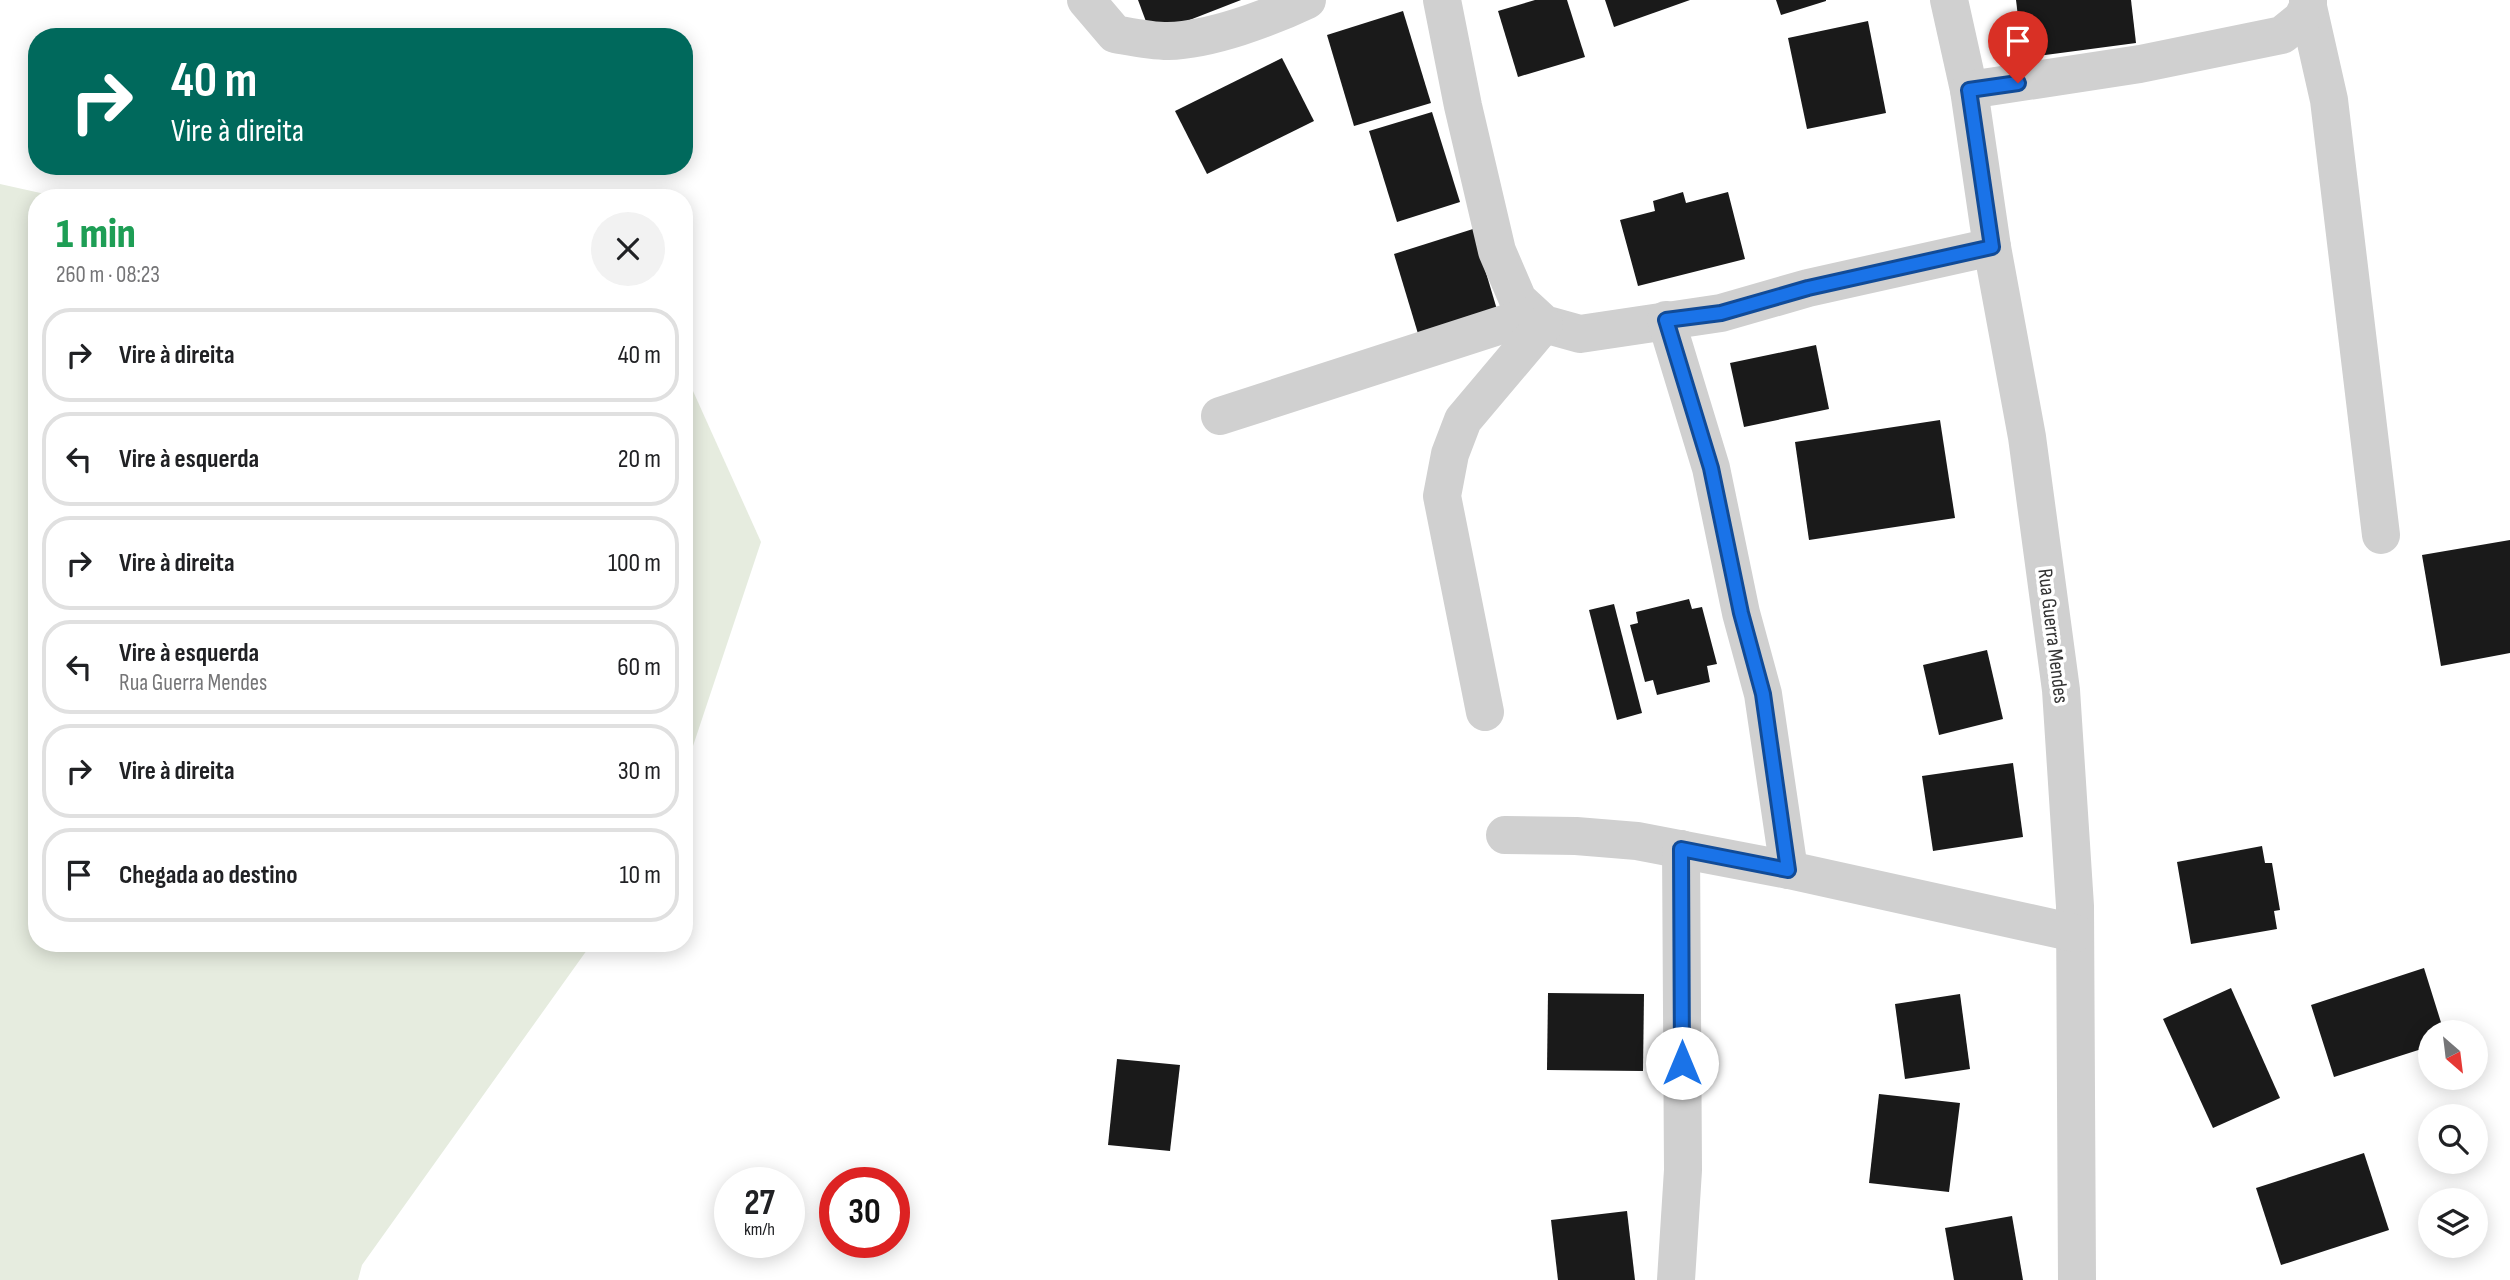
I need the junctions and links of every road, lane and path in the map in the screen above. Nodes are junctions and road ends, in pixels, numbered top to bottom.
1 (1086, 0) edge
2 (1307, 0) edge
3 (1442, 0) edge
4 (1949, 0) edge
5 (2308, 4) edge
6 (1969, 90) junction
7 (1992, 247) junction
8 (1538, 320) junction
9 (1666, 320) junction
10 (1220, 416) dead end
11 (2381, 535) dead end
12 (1485, 712) dead end
13 (1505, 835) dead end
14 (1681, 849) junction
15 (1788, 870) junction
16 (2075, 933) junction
17 (1676, 1280) edge
18 (2077, 1280) edge

1 - 2 street
3 - 8 street
4 - 6 street, Rua Guerra Mendes
5 - 6 street
5 - 11 street
6 - 7 street, Rua Guerra Mendes
7 - 9 street
7 - 16 street, Rua Guerra Mendes
8 - 9 street
8 - 10 street
8 - 12 street
9 - 15 street
13 - 14 street
14 - 15 street
14 - 17 street
15 - 16 street
16 - 18 street, Rua Guerra Mendes

